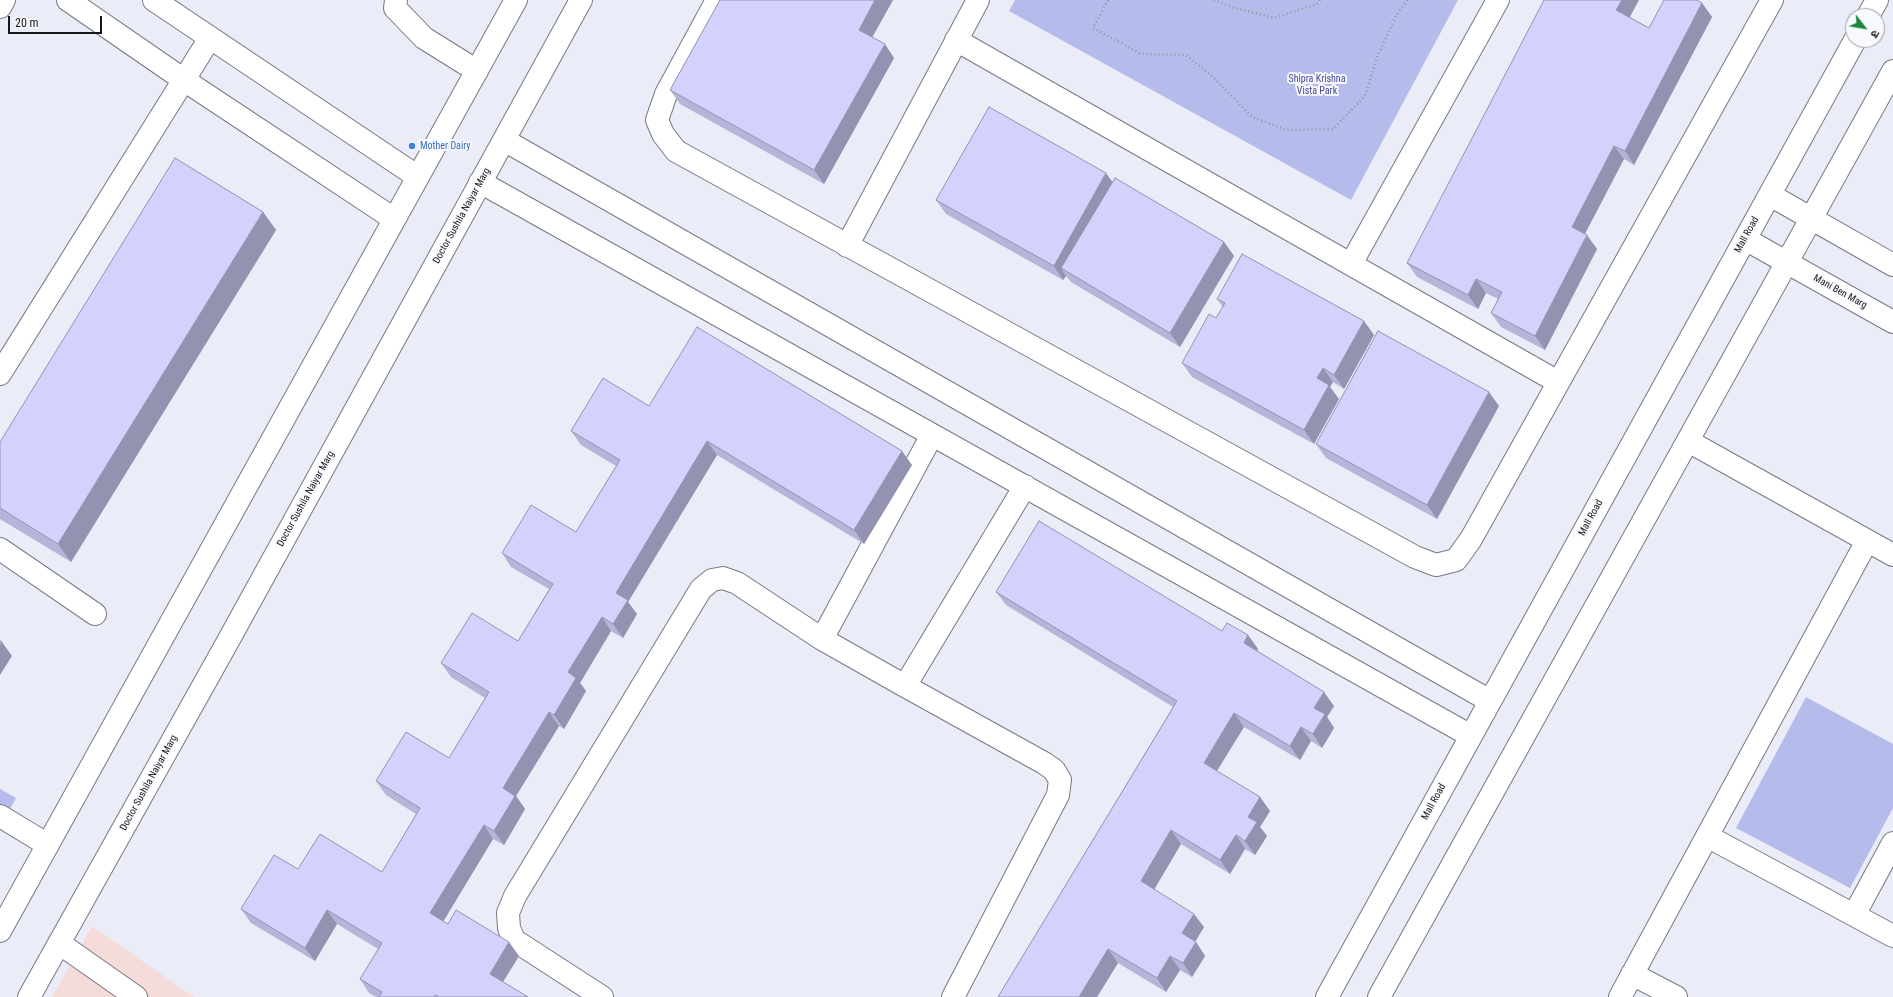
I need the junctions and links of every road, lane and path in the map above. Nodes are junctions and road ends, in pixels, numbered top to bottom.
1 (4, 0) edge
2 (68, 0) edge
3 (154, 0) edge
4 (396, 0) edge
5 (516, 0) edge
6 (581, 0) edge
7 (717, 0) edge
8 (978, 0) edge
9 (1108, 0) edge
10 (1214, 0) edge
11 (1320, 0) edge
12 (1408, 0) edge
13 (1498, 0) edge
14 (1772, 0) edge
15 (0, 7) edge
16 (210, 38) junction
17 (956, 40) junction
18 (1851, 48) edge
19 (477, 71) junction
20 (1893, 71) edge
21 (184, 80) junction
22 (504, 140) junction
23 (418, 177) junction
24 (480, 182) junction
25 (1770, 195) junction
26 (394, 219) junction
27 (1811, 219) junction
28 (1745, 239) junction
29 (847, 246) junction
30 (1787, 262) junction
31 (1351, 264) junction
32 (1893, 265) edge
33 (1893, 322) edge
34 (0, 374) edge
35 (1558, 382) junction
36 (932, 434) junction
37 (1688, 441) junction
38 (1025, 486) junction
39 (1867, 541) junction
40 (0, 549) edge
41 (1893, 555) edge
42 (95, 614) dead end
43 (822, 638) junction
44 (905, 686) junction
45 (1490, 701) junction
46 (1471, 736) junction
47 (0, 816) edge
48 (1707, 836) junction
49 (1893, 843) edge
50 (48, 844) junction
51 (1854, 915) junction
52 (0, 931) edge
53 (1893, 936) edge
54 (59, 943) junction
55 (1632, 974) junction
56 (29, 997) edge
57 (136, 997) edge
58 (602, 997) edge
59 (953, 997) edge
60 (1327, 997) edge
61 (1379, 997) edge
62 (1620, 997) edge
63 (1676, 997) edge

1 - 15 street
2 - 21 street
3 - 16 street
4 - 19 street
5 - 19 street
6 - 22 street, Doctor Sushila Naiyar Marg
7 - 29 street
8 - 17 street
9 - 12 path
10 - 11 path
13 - 31 street
14 - 35 street
16 - 21 street
16 - 23 street
17 - 29 street
17 - 31 street
18 - 25 street, Mall Road
19 - 23 street
20 - 27 street
21 - 26 street
21 - 34 street
22 - 24 street, Doctor Sushila Naiyar Marg
22 - 45 street
23 - 26 street
24 - 36 street
24 - 54 street, Doctor Sushila Naiyar Marg
25 - 27 street
25 - 28 street, Mall Road
26 - 50 street
27 - 30 street
27 - 32 street
28 - 30 street, Mani Ben Marg
28 - 45 street, Mall Road
29 - 35 street
30 - 33 street, Mani Ben Marg
30 - 37 street
31 - 35 street
36 - 38 street
36 - 43 street
37 - 39 street
37 - 61 street
38 - 44 street
38 - 46 street
39 - 41 street
39 - 48 street
40 - 42 street
43 - 44 street
43 - 58 street
44 - 59 street
45 - 46 street, Mall Road
46 - 60 street, Mall Road
47 - 50 street
48 - 51 street
48 - 55 street
49 - 51 street
50 - 52 street
51 - 53 street
54 - 56 street, Doctor Sushila Naiyar Marg
54 - 57 street
55 - 62 street
55 - 63 street

